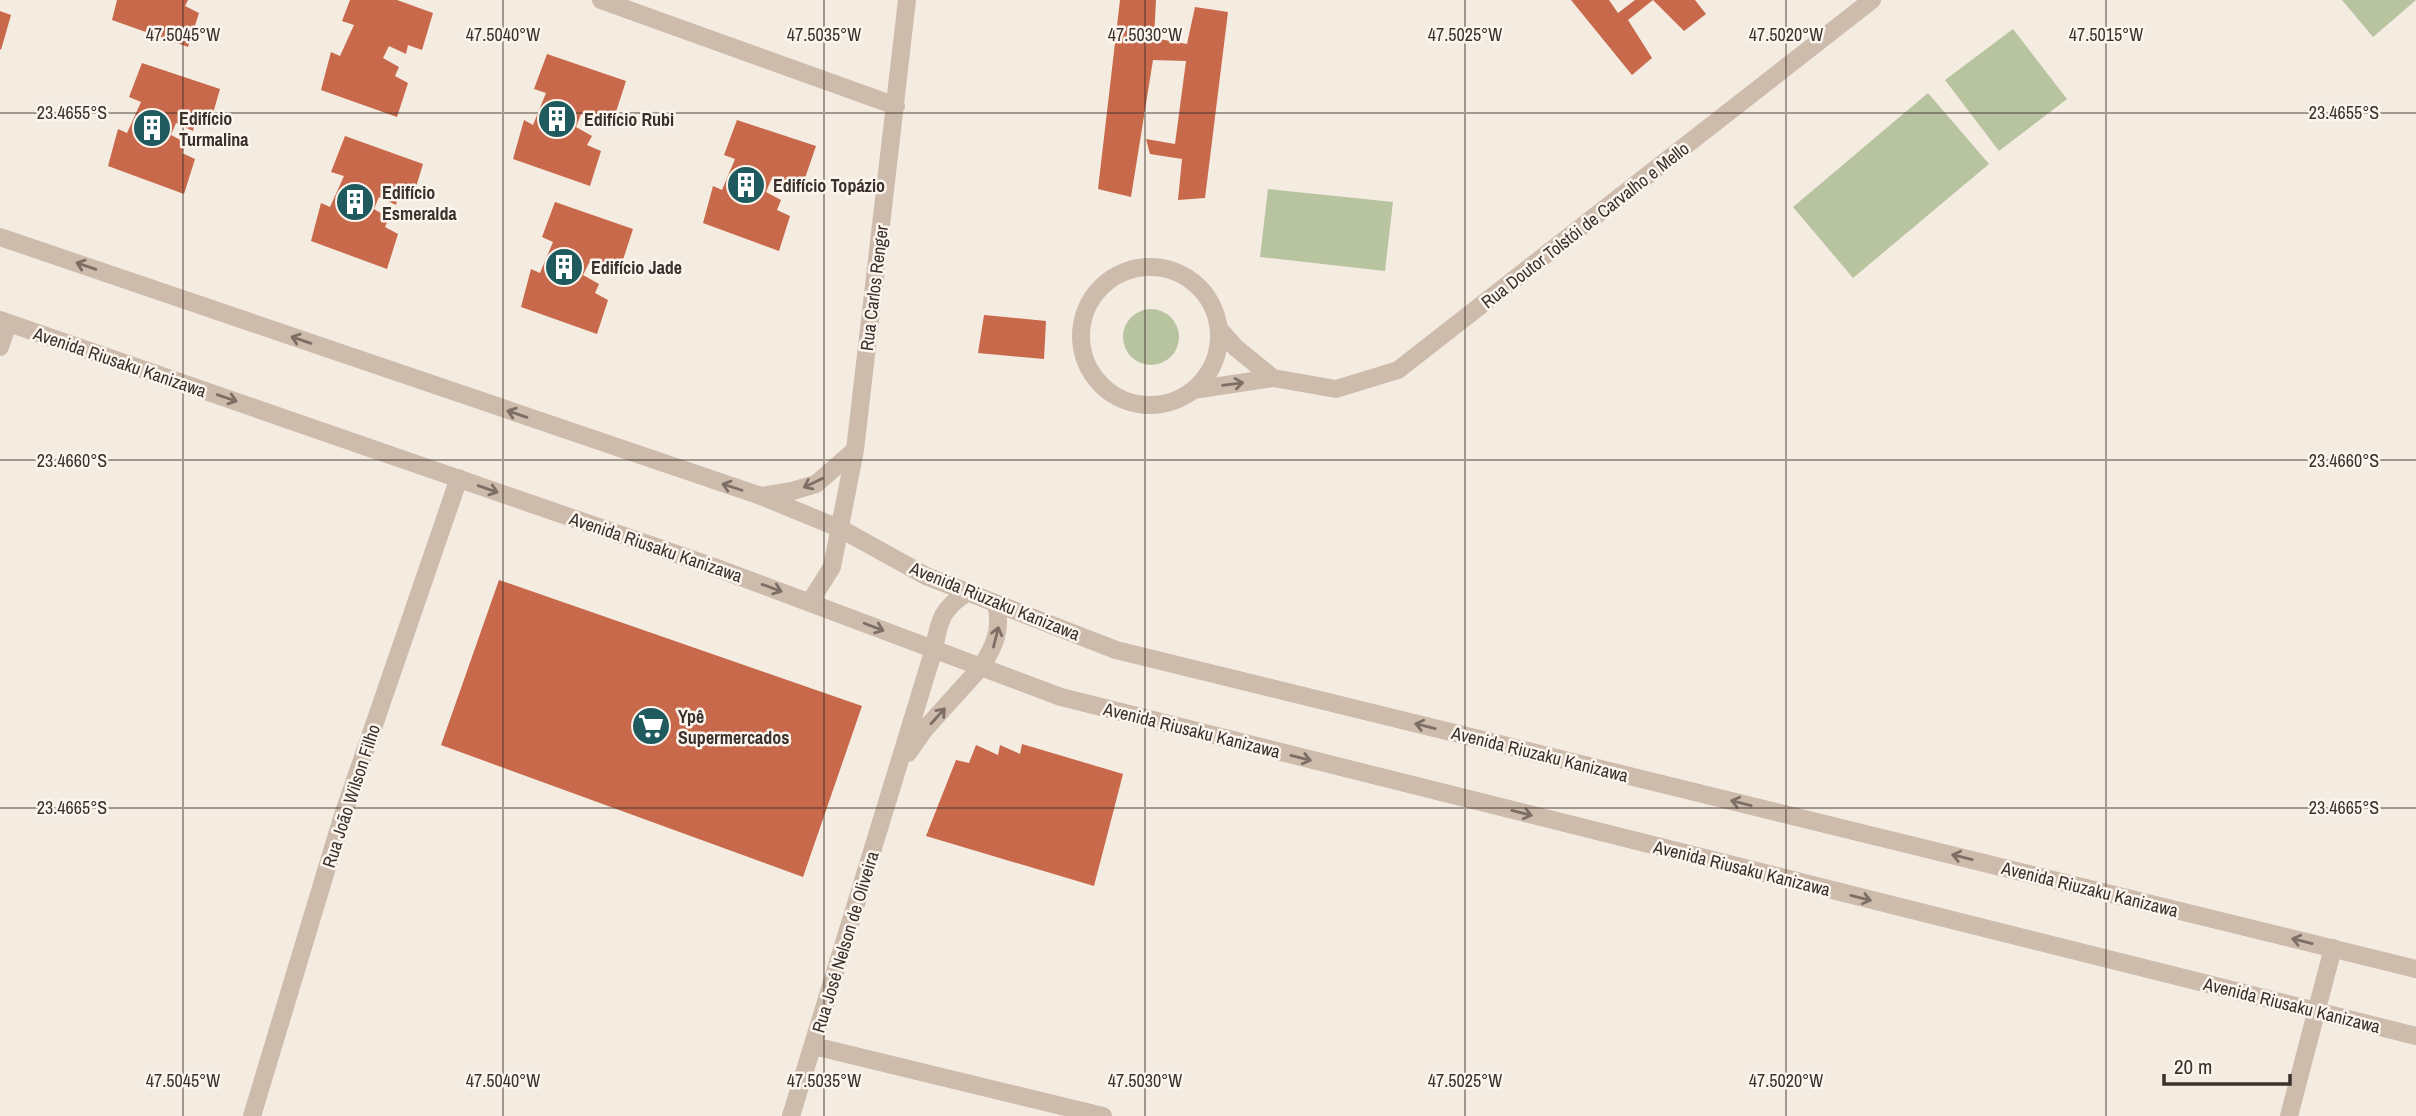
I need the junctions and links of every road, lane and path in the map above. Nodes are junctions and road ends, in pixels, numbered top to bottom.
1 (601, 0) edge
2 (907, 0) edge
3 (1872, 0) edge
4 (896, 106) junction
5 (0, 237) edge
6 (4, 321) edge
7 (1220, 330) junction
8 (0, 347) edge
9 (1273, 378) junction
10 (1193, 390) junction
11 (855, 450) junction
12 (459, 478) junction
13 (761, 496) junction
14 (841, 529) junction
15 (968, 593) junction
16 (810, 602) junction
17 (996, 604) junction
18 (933, 649) junction
19 (981, 667) junction
20 (898, 768) junction
21 (2333, 948) junction
22 (2416, 969) edge
23 (2318, 1012) junction
24 (2416, 1036) edge
25 (814, 1046) junction
26 (252, 1116) edge
27 (791, 1116) edge
28 (1103, 1116) edge
29 (2289, 1116) edge

1 - 4 street
2 - 4 street, Rua Carlos Renger
3 - 9 street, Rua Doutor Tolstói de Carvalho e Mello
4 - 11 street, Rua Carlos Renger
13 -> 5 street
6 - 8 street
6 -> 12 street, Avenida Riusaku Kanizawa
7 - 9 street, Rua Doutor Tolstói de Carvalho e Mello
7 - 10 street
7 - 10 street, Rua Doutor Tolstói de Carvalho e Mello
10 -> 9 street, Rua Doutor Tolstói de Carvalho e Mello
11 -> 13 street
11 - 14 street, Rua Carlos Renger
12 -> 16 street, Avenida Riusaku Kanizawa
12 - 26 street, Rua João Wilson Filho
13 - 14 street
14 - 15 street, Avenida Riuzaku Kanizawa
14 - 16 street
15 - 17 street, Avenida Riuzaku Kanizawa
15 - 18 street
16 -> 18 street, Avenida Riusaku Kanizawa
19 -> 17 street
21 -> 17 street, Avenida Riuzaku Kanizawa
18 - 19 street, Avenida Riusaku Kanizawa
18 - 20 street, Rua José Nelson de Oliveira
20 -> 19 street, Rua José Nelson de Oliveira
19 -> 23 street, Avenida Riusaku Kanizawa
20 - 25 street, Rua José Nelson de Oliveira
21 - 22 street, Avenida Riuzaku Kanizawa
21 - 23 street
23 - 24 street, Avenida Riusaku Kanizawa
23 - 29 street
25 - 27 street, Rua José Nelson de Oliveira
25 - 28 street

